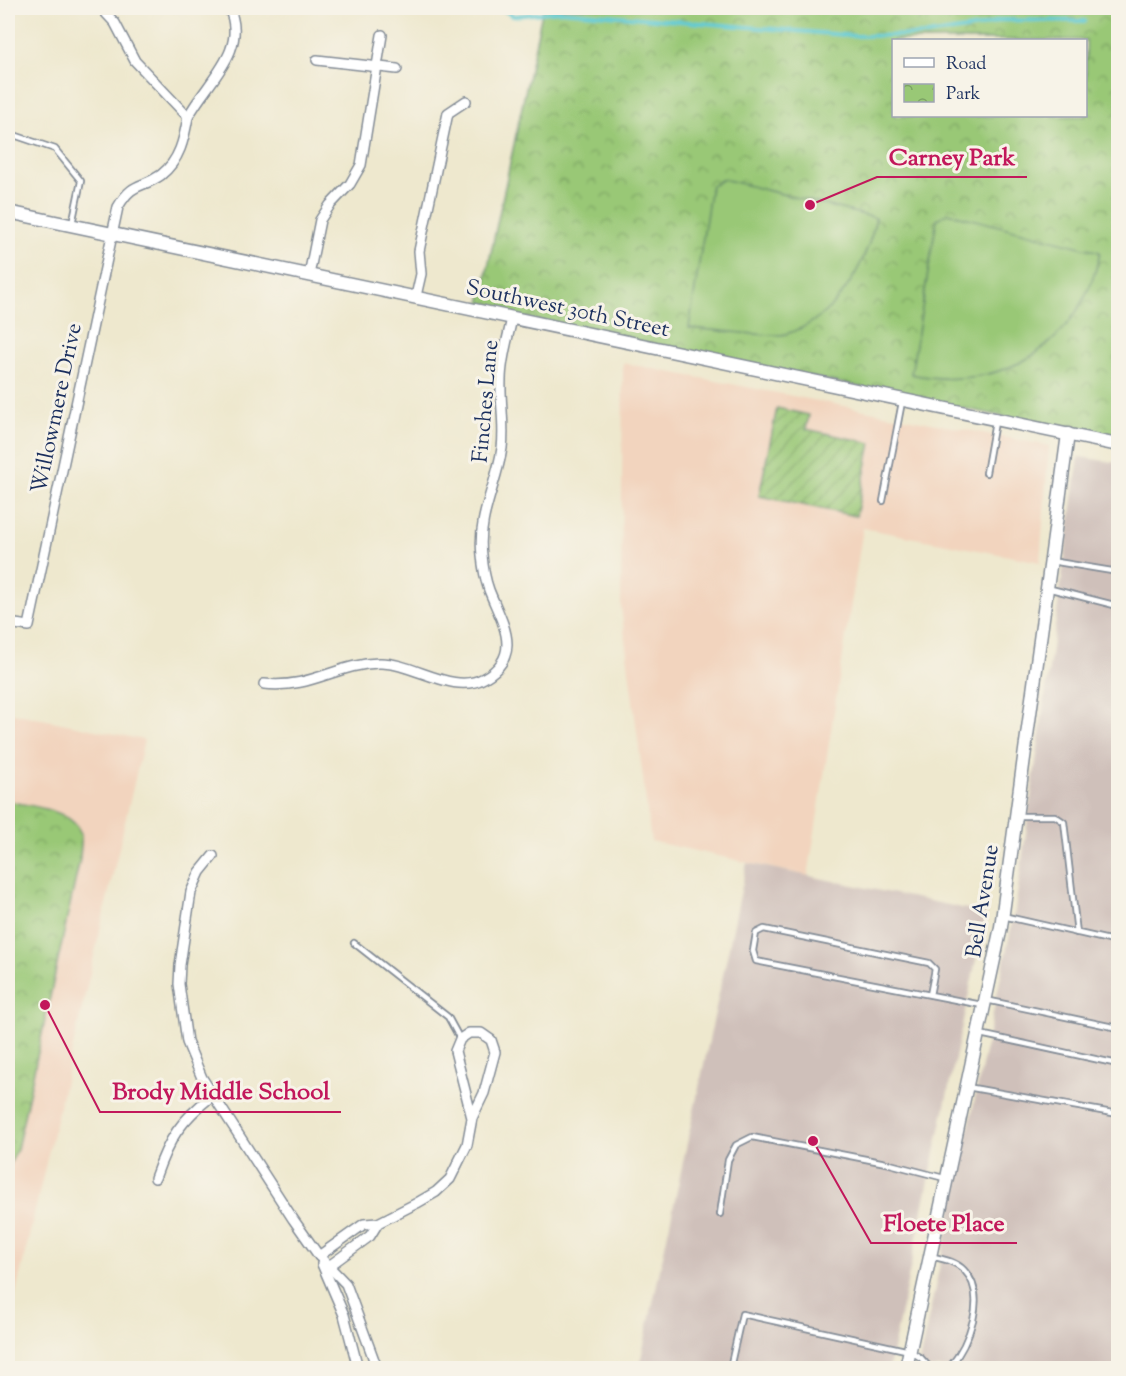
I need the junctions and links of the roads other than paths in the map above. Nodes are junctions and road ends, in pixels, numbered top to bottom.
1 (102, 8) edge
2 (229, 8) edge
3 (382, 35) dead end
4 (317, 60) dead end
5 (377, 67) junction
6 (397, 69) dead end
7 (466, 101) dead end
8 (188, 117) junction
9 (8, 133) edge
10 (8, 212) edge
11 (71, 225) junction
12 (112, 234) junction
13 (309, 275) junction
14 (416, 296) junction
15 (512, 318) junction
16 (903, 399) junction
17 (996, 419) junction
18 (1068, 434) junction
19 (1119, 445) edge
20 (986, 473) dead end
21 (883, 501) dead end
22 (1051, 561) junction
23 (1119, 572) edge
24 (1047, 588) junction
25 (1119, 606) edge
26 (8, 623) edge
27 (264, 684) dead end
28 (1016, 816) junction
29 (213, 856) dead end
30 (1003, 916) junction
31 (1077, 933) junction
32 (1119, 942) edge
33 (354, 943) dead end
34 (930, 995) junction
35 (985, 1003) junction
36 (1119, 1028) edge
37 (979, 1033) junction
38 (460, 1039) junction
39 (1119, 1064) edge
40 (967, 1087) junction
41 (213, 1095) junction
42 (1119, 1114) edge
43 (472, 1118) junction
44 (155, 1178) dead end
45 (947, 1179) junction
46 (720, 1214) dead end
47 (378, 1223) junction
48 (319, 1256) junction
49 (930, 1256) junction
50 (326, 1267) junction
51 (910, 1351) junction
52 (358, 1368) edge
53 (377, 1368) edge
54 (730, 1368) edge
55 (906, 1368) edge
56 (930, 1368) edge
57 (949, 1368) edge

1 - 8 street
2 - 8 street, Willowmere Drive
3 - 5 street
4 - 5 street
5 - 6 street
5 - 13 street
7 - 14 street
8 - 12 street, Willowmere Drive
9 - 11 lane
10 - 11 street, Southwest 30th Street
11 - 12 street, Southwest 30th Street
12 - 13 street, Southwest 30th Street
12 - 26 street, Willowmere Drive
13 - 14 street, Southwest 30th Street
14 - 15 street, Southwest 30th Street
15 - 16 street, Southwest 30th Street
15 - 27 street, Finches Lane
16 - 17 street, Southwest 30th Street
16 - 21 lane
17 - 18 street, Southwest 30th Street
17 - 20 lane
18 - 19 street, Southwest 30th Street
18 - 22 street, Bell Avenue
22 - 23 lane
22 - 24 street, Bell Avenue
24 - 25 lane
24 - 28 street, Bell Avenue
28 - 30 street, Bell Avenue
28 - 31 lane
29 - 41 street
30 - 31 lane
30 - 35 street, Bell Avenue
31 - 32 lane
33 - 38 lane
34 - 34 lane
34 - 35 lane
35 - 36 lane
35 - 37 street, Bell Avenue
37 - 39 lane
37 - 40 street, Bell Avenue
38 - 43 street
38 - 43 street
40 - 42 lane
40 - 45 street, Bell Avenue
41 - 44 street
41 - 48 street
43 - 47 street
45 - 46 lane
45 - 49 street, Bell Avenue
47 - 48 street
47 - 50 street
48 - 50 street
49 - 51 street, Bell Avenue
49 - 57 lane
50 - 52 street
50 - 53 street
51 - 54 lane
51 - 55 street, Bell Avenue
51 - 56 lane

